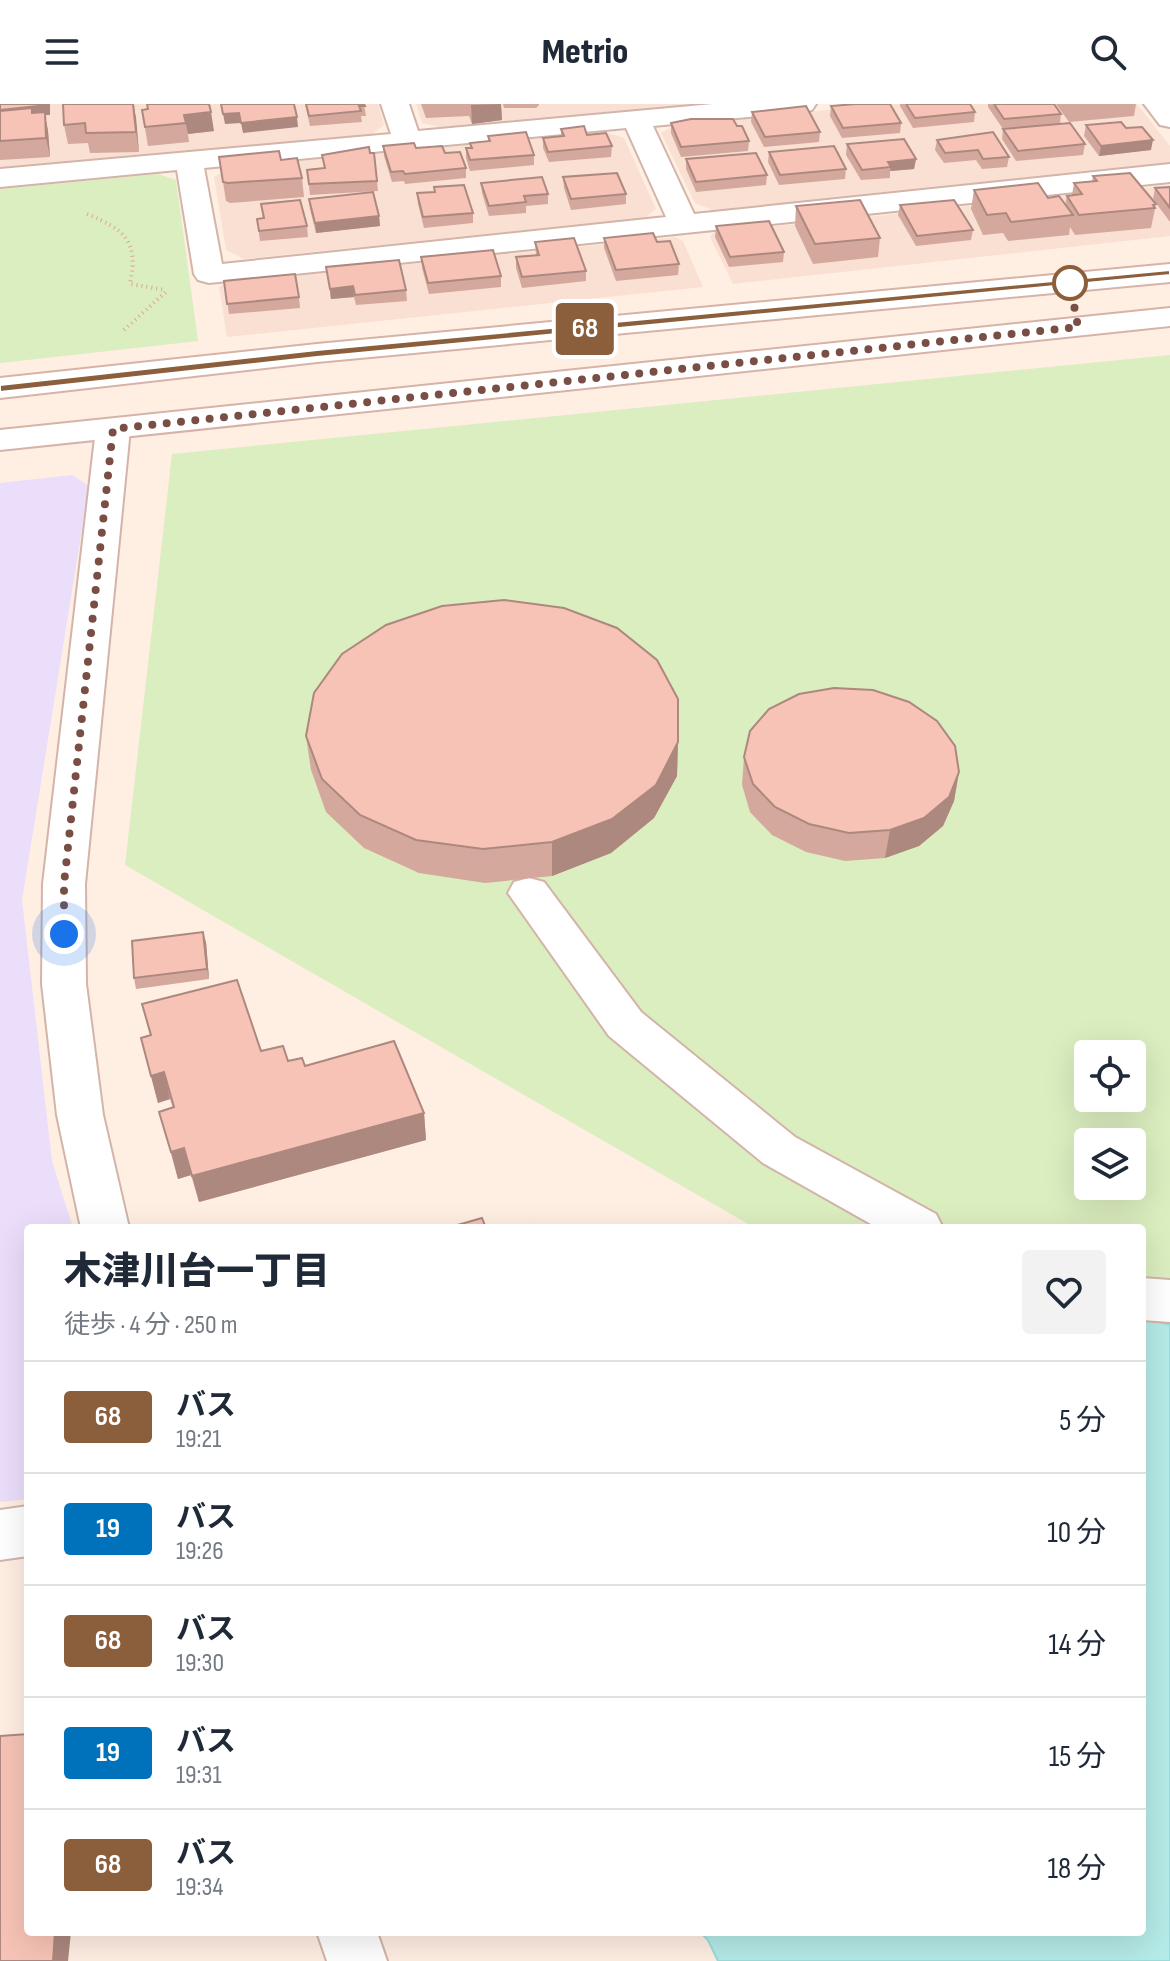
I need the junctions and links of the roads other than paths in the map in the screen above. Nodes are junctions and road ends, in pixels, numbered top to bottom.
1 (395, 104) edge
2 (802, 104) edge
3 (1158, 104) edge
4 (1170, 119) edge
5 (636, 120) junction
6 (407, 139) junction
7 (189, 160) junction
8 (1170, 173) edge
9 (0, 178) edge
10 (684, 224) junction
11 (1170, 273) edge
12 (1170, 317) edge
13 (0, 388) edge
14 (113, 429) junction
15 (0, 440) edge
16 (529, 893) edge
17 (104, 1224) edge
18 (912, 1224) edge
19 (1146, 1299) edge
20 (1170, 1301) edge
21 (24, 1532) edge
22 (0, 1535) edge
23 (348, 1936) edge
24 (357, 1961) edge

1 - 6 street
2 - 5 street
3 - 4 street
5 - 6 street
5 - 10 street
6 - 7 street
7 - 9 street
7 - 10 street
8 - 10 street
11 - 13 street
12 - 14 street
14 - 15 street
14 - 17 street
16 - 18 street
19 - 20 street
21 - 22 street
23 - 24 street

